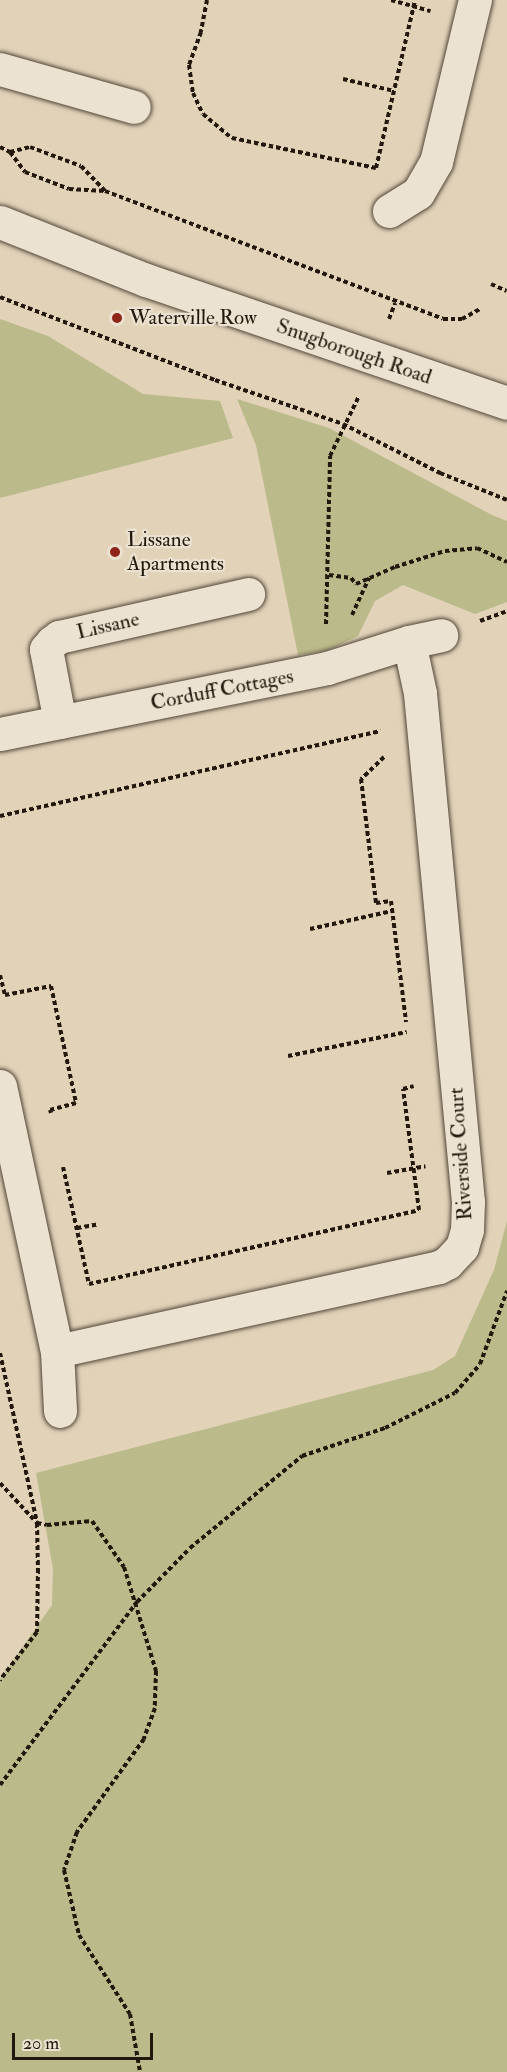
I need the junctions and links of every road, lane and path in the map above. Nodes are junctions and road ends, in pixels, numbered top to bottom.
1 (207, 0) edge
2 (415, 0) edge
3 (476, 0) edge
4 (0, 69) edge
5 (343, 79) dead end
6 (394, 91) junction
7 (134, 107) dead end
8 (0, 147) edge
9 (10, 152) junction
10 (105, 191) junction
11 (388, 211) dead end
12 (0, 222) edge
13 (491, 284) dead end
14 (507, 291) edge
15 (0, 297) edge
16 (394, 303) junction
17 (480, 309) dead end
18 (388, 320) dead end
19 (507, 403) edge
20 (353, 411) dead end
21 (343, 424) junction
22 (507, 500) edge
23 (507, 562) edge
24 (328, 575) junction
25 (369, 578) junction
26 (248, 594) dead end
27 (441, 635) dead end
28 (409, 642) junction
29 (326, 657) junction
30 (423, 721) junction
31 (60, 722) junction
32 (388, 729) junction
33 (0, 734) edge
34 (0, 816) edge
35 (392, 911) junction
36 (310, 929) dead end
37 (0, 975) edge
38 (407, 1032) junction
39 (409, 1043) dead end
40 (288, 1056) dead end
41 (413, 1076) dead end
42 (0, 1086) edge
43 (53, 1120) dead end
44 (62, 1164) dead end
45 (99, 1224) dead end
46 (77, 1228) junction
47 (507, 1291) edge
48 (57, 1351) junction
49 (0, 1353) edge
50 (60, 1411) dead end
51 (0, 1482) edge
52 (37, 1523) junction
53 (137, 1602) junction
54 (0, 1680) edge
55 (0, 1785) edge
56 (140, 2072) edge

1 - 6 path
2 - 6 path
3 - 11 street
4 - 7 street
5 - 6 path
8 - 9 path
9 - 10 path
9 - 10 path
10 - 16 path
12 - 19 street, Snugborough Road
13 - 14 path
15 - 21 path
16 - 17 path
16 - 18 path
20 - 21 path
21 - 22 path
21 - 24 path
23 - 25 path
24 - 25 path
24 - 29 path
25 - 29 path
26 - 31 street, Lissane
27 - 28 street, Corduff Cottages
28 - 29 street, Corduff Cottages
28 - 30 street, Riverside Court
29 - 31 street, Corduff Cottages
30 - 32 path
30 - 48 street, Riverside Court
31 - 33 street, Corduff Cottages
32 - 34 path
32 - 35 path
35 - 36 path
35 - 38 path
37 - 43 path
38 - 39 path
38 - 40 path
41 - 46 path
42 - 48 street
44 - 46 path
45 - 46 path
47 - 53 path
48 - 50 street
49 - 52 path
51 - 52 path
52 - 53 path
52 - 54 path
53 - 55 path
53 - 56 path

